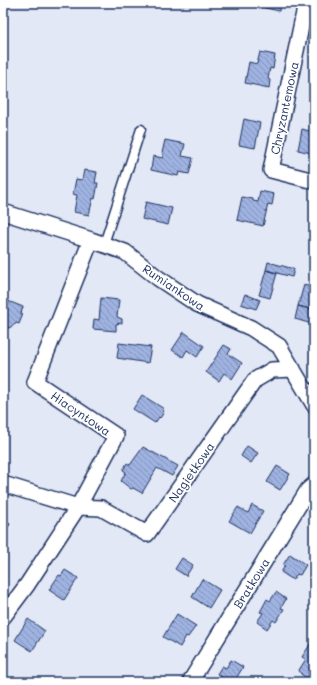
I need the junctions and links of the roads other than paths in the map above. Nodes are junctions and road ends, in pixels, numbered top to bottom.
1 (306, 3) edge
2 (140, 129) dead end
3 (314, 181) edge
4 (3, 212) edge
5 (97, 242) junction
6 (293, 370) junction
7 (314, 405) edge
8 (3, 484) edge
9 (314, 485) edge
10 (78, 507) junction
11 (3, 618) edge
12 (190, 682) edge

1 - 3 street, Chryzantemowa
2 - 5 lane
4 - 5 street, Rumiankowa
5 - 6 street, Rumiankowa
5 - 10 street, Hiacyntowa
6 - 7 street, Rumiankowa
6 - 10 street, Nagietkowa
8 - 10 street
9 - 12 street, Bratkowa
10 - 11 street, Hiacyntowa

